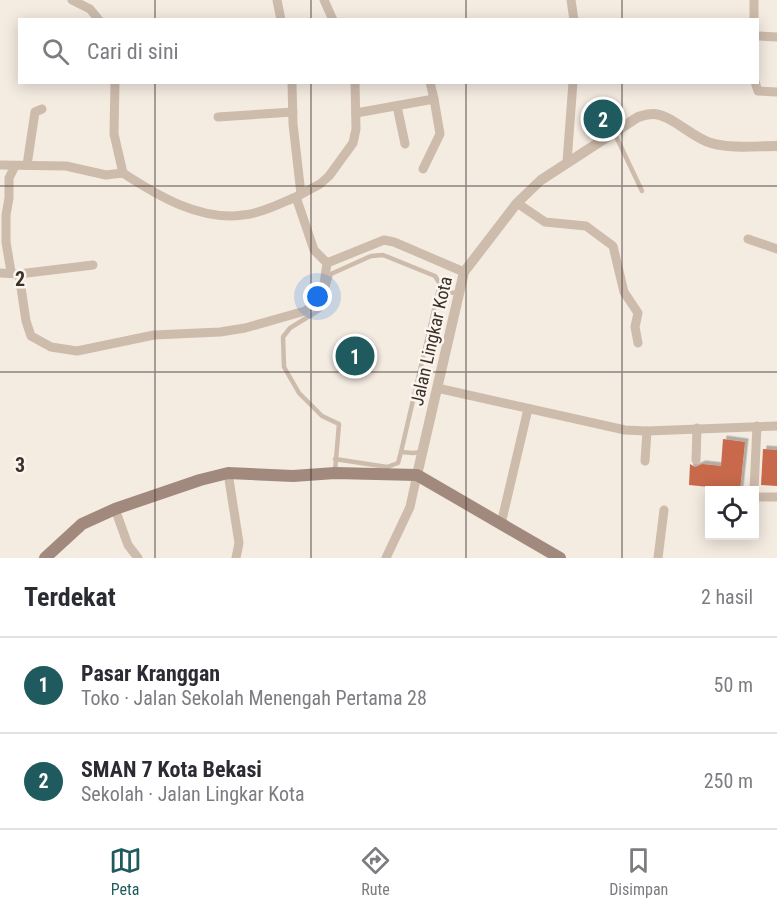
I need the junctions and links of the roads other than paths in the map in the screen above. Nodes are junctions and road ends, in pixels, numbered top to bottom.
1 (72, 0) edge
2 (277, 0) edge
3 (324, 0) edge
4 (571, 0) edge
5 (754, 0) edge
6 (97, 18) edge
7 (281, 18) edge
8 (332, 18) edge
9 (574, 18) edge
10 (754, 18) edge
11 (759, 36) edge
12 (777, 37) edge
13 (115, 84) edge
14 (292, 84) edge
15 (355, 84) edge
16 (430, 84) edge
17 (573, 84) edge
18 (756, 84) edge
19 (777, 92) edge
20 (434, 99) junction
21 (397, 106) junction
22 (42, 109) dead end
23 (292, 112) junction
24 (356, 113) junction
25 (218, 117) dead end
26 (614, 132) junction
27 (405, 144) dead end
28 (777, 146) edge
29 (567, 162) junction
30 (0, 165) edge
31 (27, 165) junction
32 (15, 166) junction
33 (423, 169) dead end
34 (123, 173) junction
35 (642, 191) dead end
36 (298, 196) junction
37 (517, 203) junction
38 (748, 239) dead end
39 (777, 249) edge
40 (327, 263) junction
41 (93, 265) dead end
42 (464, 272) junction
43 (0, 273) edge
44 (15, 273) junction
45 (439, 292) junction
46 (459, 293) junction
47 (638, 343) dead end
48 (437, 388) junction
49 (528, 409) junction
50 (757, 426) junction
51 (777, 426) edge
52 (697, 428) junction
53 (647, 430) junction
54 (401, 452) junction
55 (422, 452) junction
56 (335, 459) junction
57 (696, 460) dead end
58 (645, 461) dead end
59 (228, 473) junction
60 (335, 473) junction
61 (417, 474) junction
62 (754, 486) edge
63 (759, 497) edge
64 (777, 497) edge
65 (115, 509) junction
66 (664, 510) dead end
67 (501, 524) junction
68 (45, 558) edge
69 (138, 558) edge
70 (236, 558) edge
71 (386, 558) edge
72 (560, 558) edge
73 (658, 558) edge

1 - 6 street
2 - 7 street
3 - 8 street
4 - 9 street
5 - 10 street
11 - 12 street
13 - 34 street
14 - 23 street
15 - 24 street
16 - 20 street
17 - 29 street
18 - 19 street
20 - 21 street
20 - 33 street
21 - 24 street
21 - 27 street
22 - 31 street
23 - 25 street
23 - 36 street
24 - 36 street
26 - 28 street, Jalan Lingkar Kota
26 - 29 street, Jalan Lingkar Kota
26 - 35 lane
29 - 37 street, Jalan Lingkar Kota
30 - 32 street
31 - 32 street
31 - 34 street
32 - 44 street
34 - 36 street
36 - 40 street
37 - 42 street, Jalan Lingkar Kota
37 - 47 street
38 - 39 street
40 - 42 street
40 - 44 street
41 - 44 street
42 - 46 street, Jalan Lingkar Kota
43 - 44 street
45 - 46 lane
45 - 54 lane
45 - 56 lane
46 - 48 street, Jalan Lingkar Kota
48 - 49 street
48 - 55 street, Jalan Lingkar Kota
49 - 53 street
49 - 67 street
50 - 51 street
50 - 52 street
50 - 62 street
52 - 53 street
52 - 57 street
53 - 58 street
54 - 55 lane
54 - 56 lane
55 - 61 street, Jalan Lingkar Kota
56 - 60 lane
59 - 60 main road
59 - 65 main road
59 - 70 street
60 - 61 main road
61 - 67 main road
61 - 71 street
63 - 64 street
65 - 68 main road
65 - 69 street
66 - 73 street
67 - 72 main road

